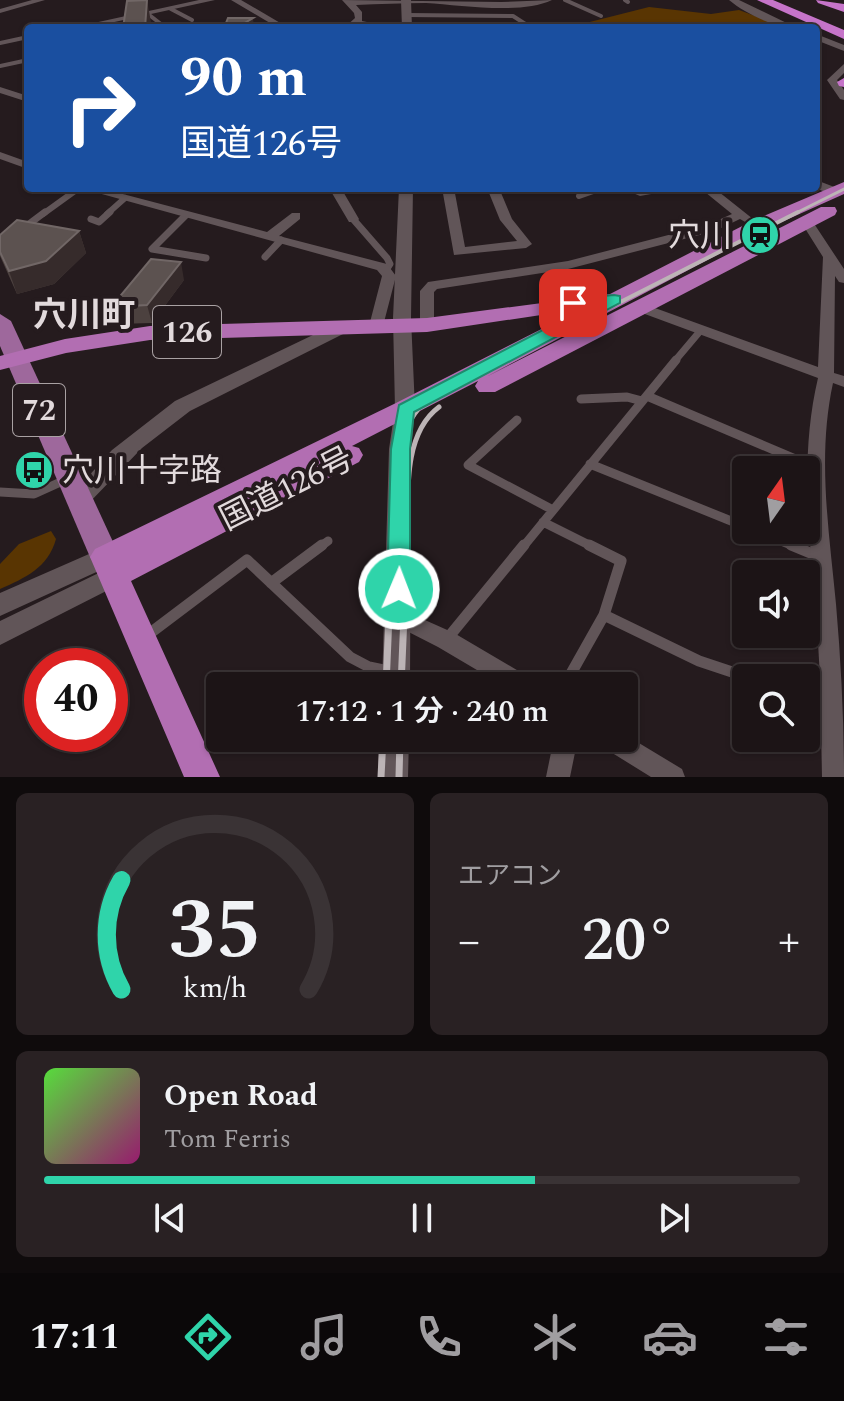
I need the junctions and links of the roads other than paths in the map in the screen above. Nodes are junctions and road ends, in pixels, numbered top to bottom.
1 (41, 0) edge
2 (211, 0) edge
3 (235, 0) edge
4 (460, 0) edge
5 (548, 0) edge
6 (565, 0) edge
7 (733, 0) edge
8 (763, 0) edge
9 (784, 0) edge
10 (795, 0) edge
11 (822, 0) edge
12 (406, 1) edge
13 (348, 2) edge
14 (444, 2) junction
15 (490, 6) junction
16 (844, 8) edge
17 (171, 9) junction
18 (0, 11) edge
19 (148, 14) junction
20 (406, 15) junction
21 (506, 16) junction
22 (601, 16) dead end
23 (192, 20) dead end
24 (358, 23) joint
25 (96, 24) edge
26 (161, 24) edge
27 (278, 24) edge
28 (365, 24) edge
29 (407, 24) edge
30 (525, 24) edge
31 (783, 24) edge
32 (844, 33) edge
33 (820, 36) edge
34 (24, 38) edge
35 (0, 43) edge
36 (24, 61) edge
37 (0, 66) edge
38 (844, 67) edge
39 (0, 90) edge
40 (844, 97) edge
41 (24, 98) edge
42 (0, 155) edge
43 (24, 164) edge
44 (834, 191) edge
45 (73, 192) edge
46 (106, 192) edge
47 (337, 192) edge
48 (406, 192) edge
49 (449, 192) edge
50 (495, 192) edge
51 (590, 192) edge
52 (711, 192) edge
53 (579, 196) dead end
54 (125, 198) junction
55 (186, 215) junction
56 (739, 215) junction
57 (296, 216) dead end
58 (91, 219) dead end
59 (353, 219) joint
60 (807, 222) junction
61 (759, 225) junction
62 (12, 236) edge
63 (275, 239) junction
64 (265, 257) dead end
65 (206, 258) dead end
66 (829, 259) junction
67 (385, 272) junction
68 (844, 279) edge
69 (614, 300) junction
70 (639, 307) junction
71 (0, 321) edge
72 (427, 325) junction
73 (376, 326) junction
74 (338, 329) junction
75 (701, 330) junction
76 (8, 361) edge
77 (835, 380) edge
78 (644, 398) junction
79 (581, 399) dead end
80 (405, 418) junction
81 (517, 420) dead end
82 (787, 456) edge
83 (815, 456) edge
84 (590, 464) junction
85 (74, 489) junction
86 (0, 492) edge
87 (553, 510) junction
88 (732, 521) edge
89 (543, 522) junction
90 (328, 541) dead end
91 (788, 544) edge
92 (819, 544) edge
93 (820, 557) junction
94 (109, 567) junction
95 (271, 583) junction
96 (0, 605) edge
97 (604, 615) junction
98 (398, 617) junction
99 (0, 634) edge
100 (141, 640) junction
101 (446, 640) junction
102 (837, 658) edge
103 (380, 672) edge
104 (396, 672) edge
105 (500, 672) edge
106 (572, 672) edge
107 (732, 672) edge
108 (820, 701) edge
109 (832, 705) junction
110 (838, 742) edge
111 (394, 752) edge
112 (563, 752) edge
113 (632, 752) edge
114 (202, 777) edge
115 (393, 777) edge
116 (558, 777) edge
117 (673, 777) edge
118 (834, 777) edge

1 - 18 street
2 - 17 street
3 - 27 street
4 - 14 street
5 - 15 street
6 - 22 lane
7 - 31 street
8 - 32 highway
9 - 32 highway
10 - 32 highway
11 - 16 highway
12 - 13 street
12 - 14 street
12 - 20 street
13 - 24 street
14 - 15 street
15 - 21 lane
17 - 19 street
17 - 23 lane
19 - 25 street
19 - 26 lane
20 - 21 lane
20 - 29 street
21 - 30 lane
24 - 28 street
32 - 33 street
34 - 35 lane
36 - 37 lane
38 - 40 street
39 - 41 street
42 - 43 street
44 - 60 highway, 国道126号 / 126
44 - 61 highway, 国道126号 / 126
45 - 62 lane
46 - 54 street
47 - 59 street
48 - 80 street
49 - 50 street
51 - 53 lane
52 - 56 street
54 - 55 street
54 - 58 lane
55 - 63 street
55 - 65 lane
56 - 61 street
56 - 72 street
57 - 63 street
59 - 67 lane
60 - 66 street
60 - 70 highway, 国道126号 / 126
61 - 69 highway, 国道126号 / 126
63 - 64 lane
63 - 67 street
66 - 68 street
66 - 77 street
67 - 73 street
69 - 72 highway, 国道126号 / 126
69 - 80 highway, 国道126号 / 126
70 - 75 street
70 - 80 highway, 国道126号 / 126
71 - 76 main road, 72
72 - 73 highway, 国道126号 / 126
73 - 74 highway, 国道126号 / 126
74 - 76 highway, 国道126号 / 126
74 - 85 street
75 - 77 street
75 - 78 lane
76 - 85 main road, 72
77 - 83 street
78 - 79 lane
78 - 82 lane
78 - 84 lane
80 - 94 highway, 国道126号 / 126
80 - 98 street
81 - 87 lane
84 - 87 lane
84 - 88 lane
85 - 86 lane
85 - 94 main road, 72
87 - 89 lane
89 - 97 lane
89 - 101 lane
90 - 95 lane
91 - 93 lane
92 - 93 street
93 - 102 street
94 - 96 street
94 - 99 street
94 - 100 highway
95 - 100 lane
95 - 103 lane
97 - 106 lane
97 - 107 lane
98 - 101 street
98 - 104 street
100 - 114 highway
101 - 105 street
102 - 109 street
108 - 109 lane
109 - 110 street
110 - 118 street
111 - 115 street
112 - 116 street
113 - 117 street

